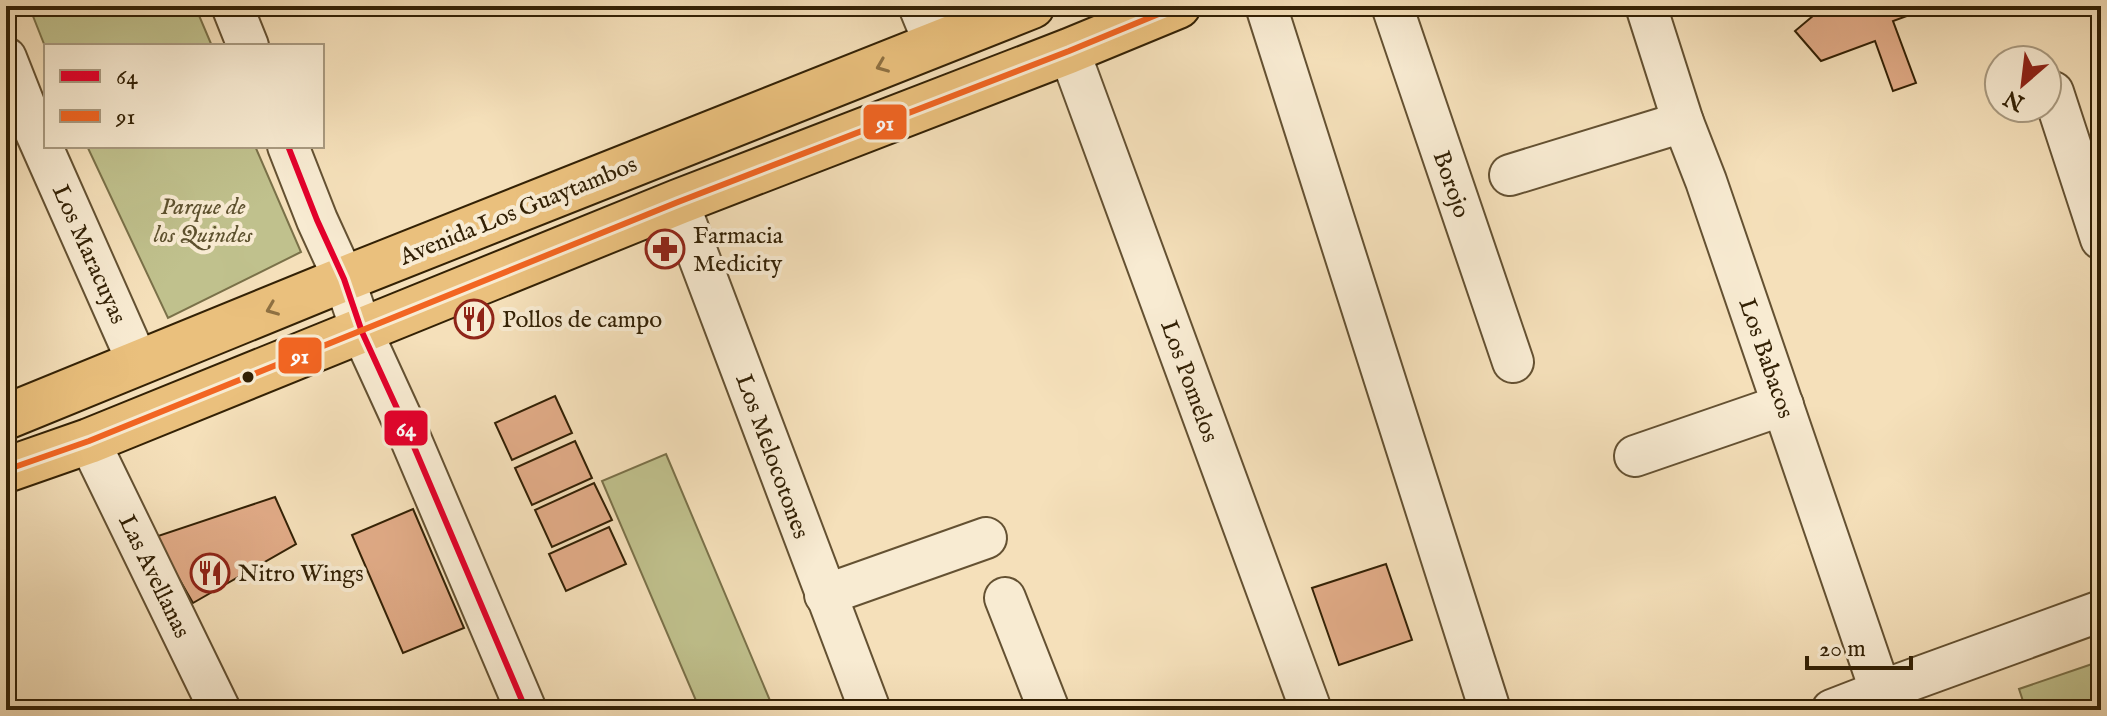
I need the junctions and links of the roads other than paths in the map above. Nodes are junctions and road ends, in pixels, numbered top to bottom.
1 (232, 6) edge
2 (1032, 6) edge
3 (1178, 6) edge
4 (1266, 6) edge
5 (1392, 6) edge
6 (1646, 6) edge
7 (927, 25) edge
8 (247, 44) edge
9 (1069, 51) junction
10 (6, 58) edge
11 (1683, 122) junction
12 (2063, 123) edge
13 (19, 129) edge
14 (289, 148) edge
15 (1510, 175) dead end
16 (678, 202) junction
17 (2101, 239) edge
18 (344, 279) junction
19 (362, 332) junction
20 (1513, 362) dead end
21 (138, 363) junction
22 (1783, 405) junction
23 (6, 417) edge
24 (89, 441) junction
25 (1635, 456) dead end
26 (6, 470) edge
27 (986, 538) dead end
28 (825, 595) junction
29 (1005, 598) dead end
30 (2101, 611) edge
31 (1884, 700) edge
32 (220, 710) edge
33 (526, 710) edge
34 (870, 710) edge
35 (1049, 710) edge
36 (1311, 710) edge
37 (1490, 710) edge
38 (1832, 710) edge

1 - 8 street
2 - 7 main road, Avenida Los Guaytambos
3 - 9 main road
4 - 37 street
5 - 20 street, Borojo
6 - 11 street, Los Babacos
7 -> 18 main road, Avenida Los Guaytambos
9 - 16 main road
9 - 36 street, Los Pomelos
10 - 13 street, Los Maracuyas
11 - 15 street
11 - 22 street, Los Babacos
12 - 17 street
13 - 21 street, Los Maracuyas
14 - 18 street
16 - 19 main road
16 - 28 street, Los Melocotones
18 - 19 street
18 -> 21 main road, Avenida Los Guaytambos
19 - 24 main road
19 - 33 street
21 - 23 main road, Avenida Los Guaytambos
22 - 25 street
22 - 31 street, Los Babacos
24 - 26 main road
24 - 32 street, Las Avellanas
27 - 28 street
28 - 34 street, Los Melocotones
29 - 35 street
30 - 31 street
31 - 38 street

